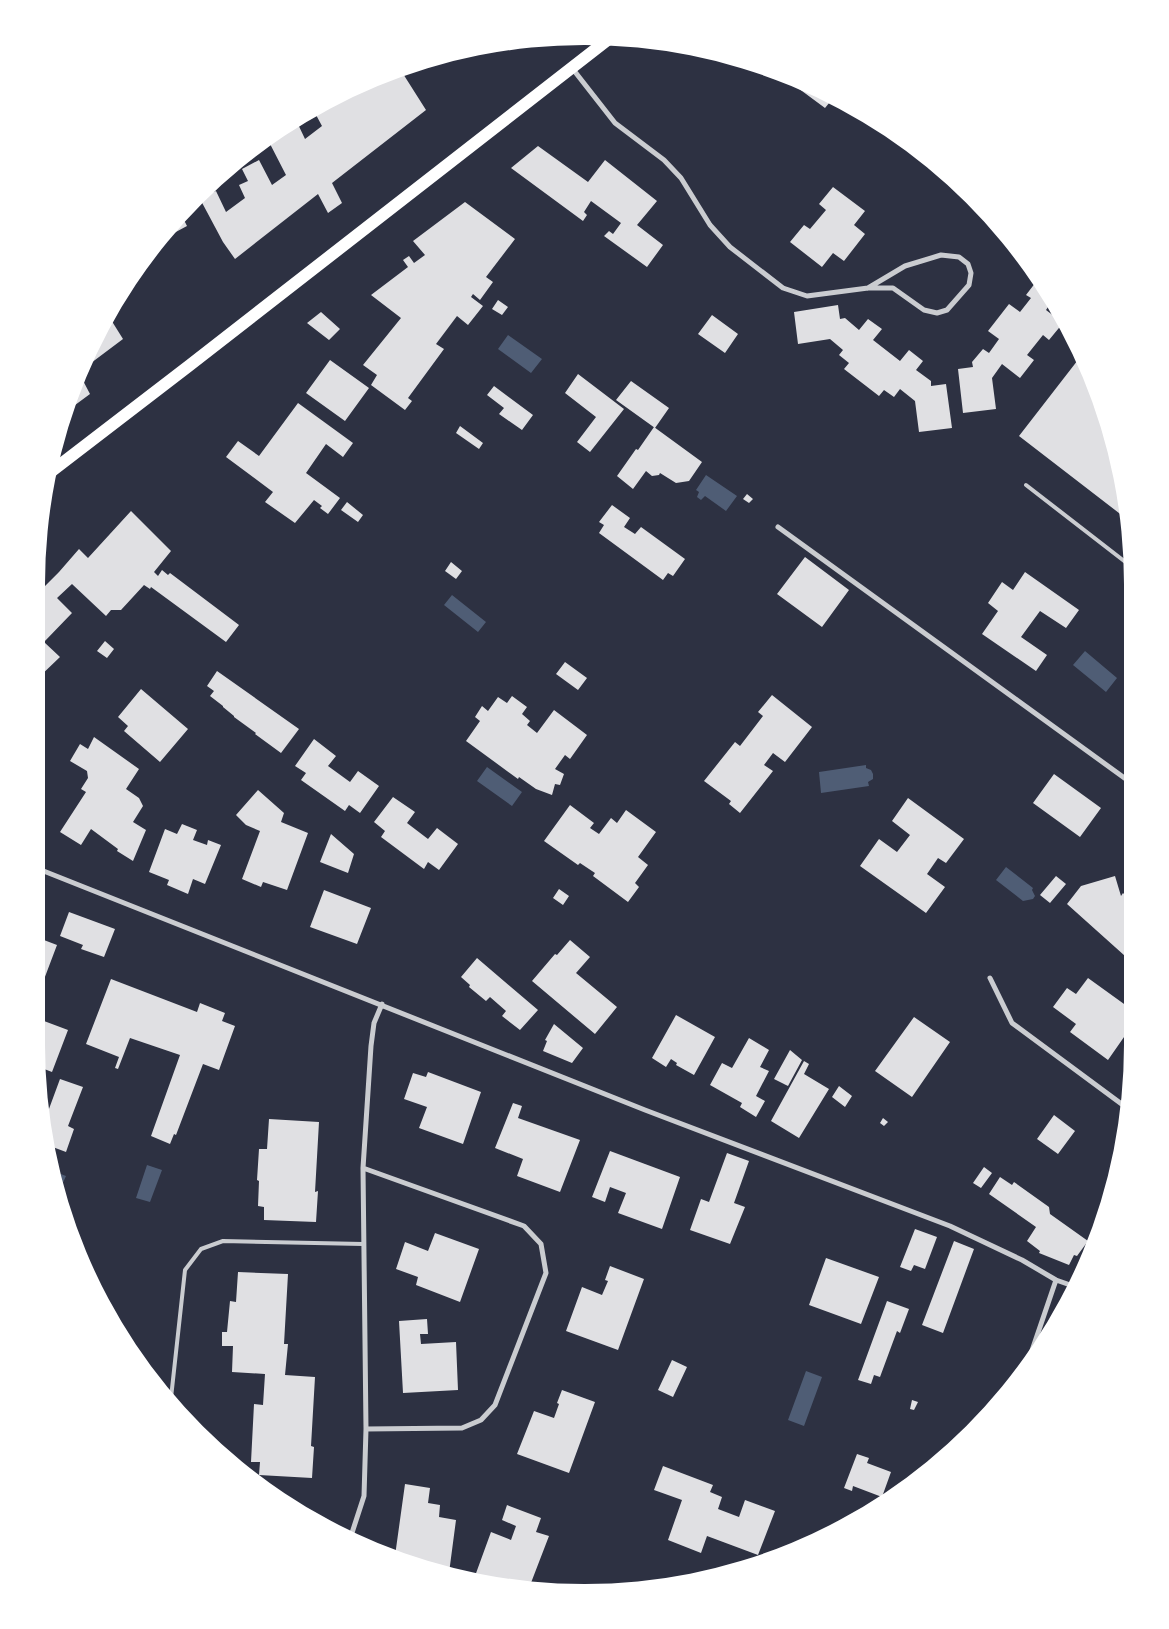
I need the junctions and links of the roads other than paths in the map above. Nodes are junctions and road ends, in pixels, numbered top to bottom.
1 (601, 45) edge
2 (572, 68) junction
3 (868, 288) junction
4 (58, 466) edge
5 (1026, 485) dead end
6 (778, 527) dead end
7 (1123, 560) edge
8 (1124, 778) edge
9 (45, 872) edge
10 (990, 978) dead end
11 (382, 1004) junction
12 (1120, 1103) edge
13 (363, 1168) junction
14 (363, 1244) junction
15 (1056, 1280) junction
16 (1067, 1284) edge
17 (1036, 1340) edge
18 (172, 1391) edge
19 (366, 1429) junction
20 (353, 1531) edge

1 - 2 main road
2 - 3 street
2 - 4 main road
3 - 3 street
5 - 7 lane
6 - 8 street
9 - 11 street
10 - 12 street
11 - 13 street
11 - 15 street
13 - 14 street
13 - 19 street
14 - 18 lane
14 - 19 street
15 - 16 street
15 - 17 street
19 - 20 street

